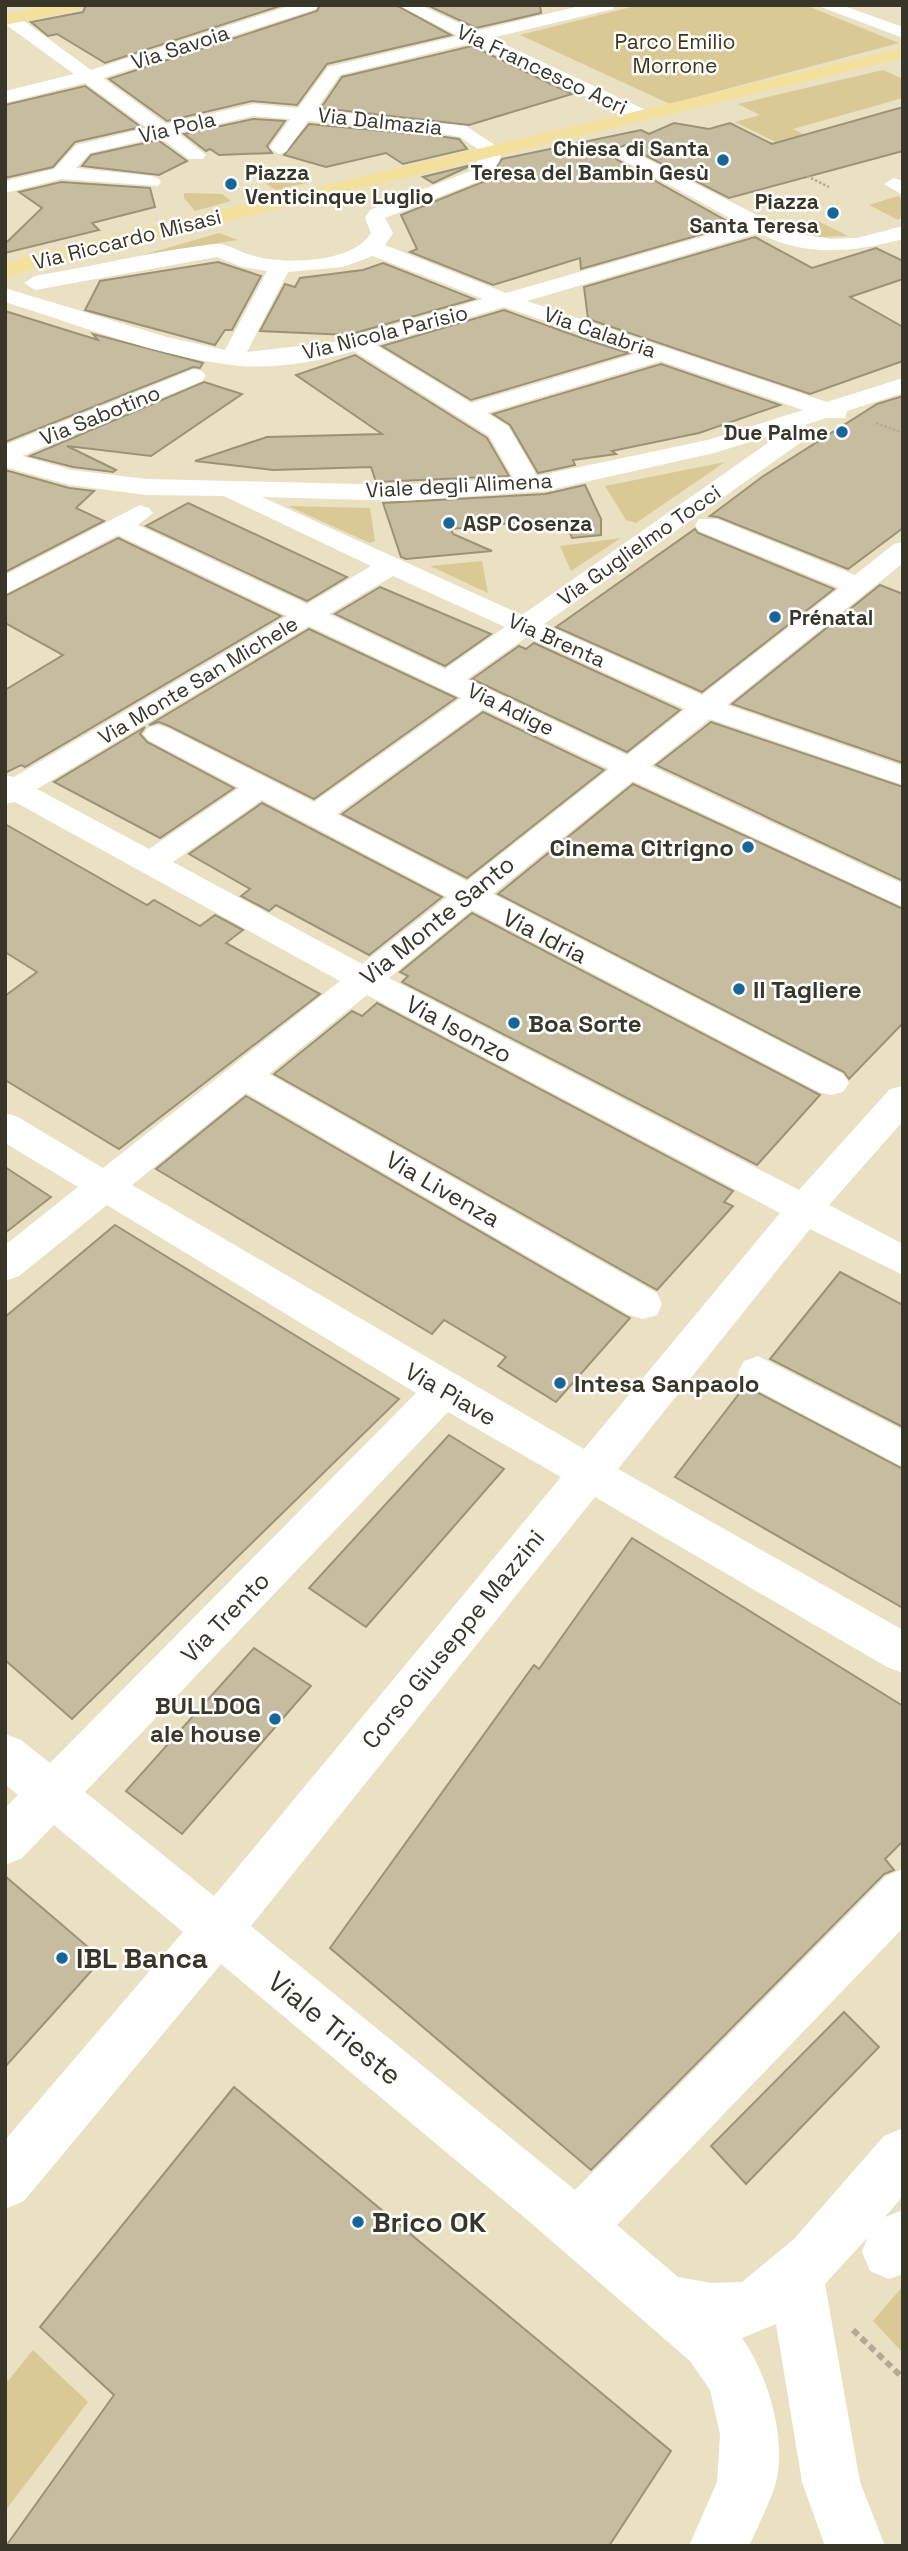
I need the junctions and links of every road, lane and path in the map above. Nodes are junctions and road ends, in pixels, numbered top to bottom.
1 (76, 5) edge
2 (310, 5) edge
3 (406, 5) edge
4 (607, 5) edge
5 (824, 5) edge
6 (230, 14) dead end
7 (7, 20) edge
8 (247, 25) junction
9 (903, 33) edge
10 (473, 38) junction
11 (903, 54) edge
12 (90, 76) junction
13 (5, 97) edge
14 (305, 113) junction
15 (641, 115) junction
16 (163, 131) junction
17 (279, 148) dead end
18 (492, 150) junction
19 (624, 153) dead end
20 (196, 155) dead end
21 (61, 173) junction
22 (807, 176) dead end
23 (151, 182) dead end
24 (5, 187) edge
25 (829, 187) dead end
26 (761, 226) junction
27 (898, 238) edge
28 (373, 248) junction
29 (38, 260) junction
30 (5, 264) edge
31 (280, 266) junction
32 (5, 272) edge
33 (35, 283) junction
34 (5, 295) edge
35 (507, 301) junction
36 (52, 310) junction
37 (357, 343) junction
38 (664, 353) junction
39 (232, 358) junction
40 (194, 376) dead end
41 (903, 385) edge
42 (829, 411) junction
43 (466, 412) junction
44 (872, 422) joint
45 (903, 433) edge
46 (5, 456) edge
47 (529, 484) junction
48 (184, 486) junction
49 (218, 487) junction
50 (118, 525) junction
51 (708, 525) dead end
52 (392, 565) junction
53 (886, 570) edge
54 (5, 586) edge
55 (308, 615) junction
56 (525, 626) junction
57 (449, 679) junction
58 (483, 696) junction
59 (706, 708) junction
60 (158, 734) dead end
61 (630, 767) junction
62 (903, 776) edge
63 (260, 787) junction
64 (9, 789) edge
65 (315, 816) junction
66 (150, 863) junction
67 (467, 896) junction
68 (903, 897) edge
69 (363, 979) junction
70 (243, 1075) junction
71 (831, 1083) dead end
72 (903, 1098) edge
73 (5, 1126) edge
74 (103, 1186) junction
75 (804, 1209) junction
76 (903, 1261) edge
77 (5, 1266) edge
78 (643, 1304) dead end
79 (758, 1372) dead end
80 (444, 1390) junction
81 (903, 1450) edge
82 (589, 1474) junction
83 (903, 1653) edge
84 (5, 1755) edge
85 (52, 1796) junction
86 (5, 1842) edge
87 (903, 1893) edge
88 (217, 1930) junction
89 (903, 2155) edge
90 (5, 2182) edge
91 (577, 2227) junction
92 (796, 2275) junction
93 (664, 2301) junction
94 (719, 2546) edge
95 (855, 2546) edge

1 - 7 main road
2 - 8 street, Via Savoia
3 - 10 street, Via Francesco Acri
4 - 10 street
5 - 9 street
6 - 8 street
7 - 12 street
8 - 12 street, Via Savoia
10 - 14 street
10 - 15 street, Via Francesco Acri
11 - 15 main road, Via Riccardo Misasi
12 - 13 street, Via Savoia
12 - 16 street
14 - 16 street, Via Pola
14 - 17 street
14 - 18 street, Via Dalmazia
15 - 18 main road, Via Riccardo Misasi
16 - 20 street
16 - 21 street, Via Pola
18 - 28 street
18 - 29 main road, Via Riccardo Misasi
19 - 26 street
21 - 23 street
21 - 24 street
22 - 25 path
26 - 27 street
26 - 35 street, Via Nicola Parisio
28 - 31 street
28 - 35 street, Via Calabria
29 - 30 street
29 - 32 main road, Via Riccardo Misasi
29 - 33 street
31 - 33 street
31 - 39 street
33 - 36 street
34 - 36 street, Via Nicola Parisio
35 - 37 street, Via Nicola Parisio
35 - 38 street, Via Calabria
36 - 39 street, Via Nicola Parisio
37 - 39 street, Via Nicola Parisio
37 - 43 street
38 - 42 street, Via Calabria
38 - 43 street
40 - 46 street, Via Sabotino
41 - 42 street, Viale degli Alimena
42 - 44 street, Via Calabria
42 - 47 street, Viale degli Alimena
42 - 56 street, Via Guglielmo Tocci
43 - 47 street
44 - 45 path
46 - 48 street, Viale degli Alimena
47 - 49 street, Viale degli Alimena
48 - 49 street, Viale degli Alimena
48 - 50 street
49 - 52 street, Via Brenta
50 - 54 street
50 - 55 street, Via Adige
51 - 53 street
52 - 55 street, Via Monte San Michele
52 - 56 street, Via Brenta
53 - 59 street, Via Monte Santo
55 - 57 street, Via Adige
55 - 64 street, Via Monte San Michele
56 - 57 street, Via Guglielmo Tocci
56 - 59 street, Via Brenta
57 - 58 street, Via Adige
58 - 61 street, Via Adige
58 - 65 street
59 - 61 street, Via Monte Santo
59 - 62 street, Via Brenta
60 - 63 street, Via Idria
61 - 67 street, Via Monte Santo
61 - 68 street, Via Adige
63 - 65 street, Via Idria
63 - 66 street
64 - 66 street, Via Isonzo
65 - 67 street, Via Idria
66 - 69 street, Via Isonzo
67 - 69 street, Via Monte Santo
67 - 71 street, Via Idria
69 - 70 street, Via Monte Santo
69 - 75 street, Via Isonzo
70 - 74 street, Via Monte Santo
70 - 78 street, Via Livenza
72 - 75 street, Corso Giuseppe Mazzini
73 - 74 street, Via Piave
74 - 77 street, Via Monte Santo
74 - 80 street, Via Piave
75 - 76 street, Via Isonzo
75 - 82 street, Corso Giuseppe Mazzini
79 - 81 street
80 - 82 street, Via Piave
80 - 85 street, Via Trento
82 - 83 street, Via Piave
82 - 88 street, Corso Giuseppe Mazzini
84 - 85 street, Viale Trieste
85 - 86 street, Via Trento
85 - 88 street, Viale Trieste
87 - 91 street
88 - 90 street, Corso Giuseppe Mazzini
88 - 91 street, Viale Trieste
89 - 92 street
91 - 93 street, Viale Trieste
92 - 93 street
92 - 95 street
93 - 94 street, Viale Trieste

